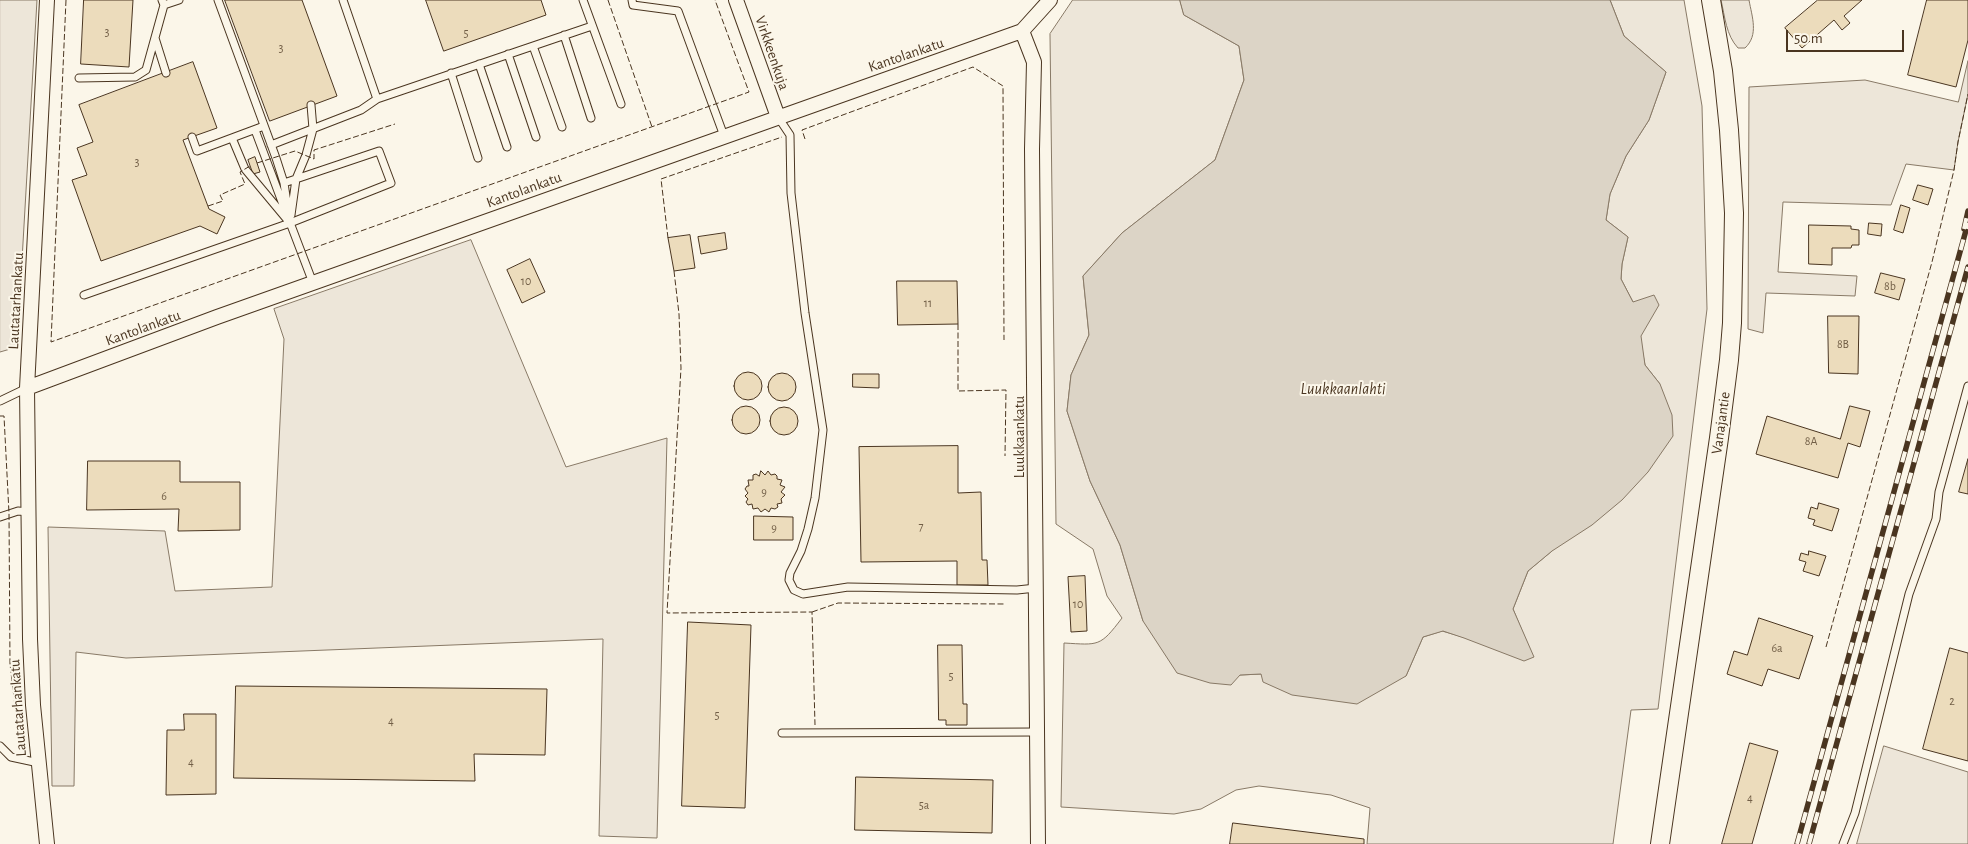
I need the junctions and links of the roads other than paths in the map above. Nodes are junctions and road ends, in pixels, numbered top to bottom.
1 (47, 0) edge
2 (179, 0) edge
3 (218, 0) edge
4 (343, 0) edge
5 (583, 0) edge
6 (632, 0) edge
7 (736, 0) edge
8 (1050, 0) edge
9 (1711, 0) edge
10 (163, 2) edge
11 (592, 26) junction
12 (1022, 31) junction
13 (564, 35) junction
14 (155, 38) junction
15 (533, 46) junction
16 (508, 54) junction
17 (479, 64) junction
18 (166, 73) dead end
19 (451, 74) junction
20 (79, 78) dead end
21 (377, 99) junction
22 (621, 104) dead end
23 (311, 105) dead end
24 (778, 117) junction
25 (591, 118) dead end
26 (264, 126) junction
27 (562, 127) dead end
28 (313, 129) junction
29 (255, 130) junction
30 (724, 136) junction
31 (192, 137) dead end
32 (536, 137) dead end
33 (232, 138) junction
34 (271, 145) junction
35 (507, 146) dead end
36 (478, 158) dead end
37 (296, 179) junction
38 (284, 183) junction
39 (290, 223) junction
40 (313, 283) junction
41 (84, 295) dead end
42 (1968, 386) edge
43 (27, 388) junction
44 (0, 401) edge
45 (29, 512) junction
46 (0, 517) edge
47 (1037, 588) junction
48 (1038, 732) junction
49 (782, 733) dead end
50 (0, 746) edge
51 (39, 763) junction
52 (47, 844) edge
53 (1038, 844) edge
54 (1660, 844) edge
55 (1843, 844) edge

1 - 43 street, Lautatarhankatu
2 - 10 lane
3 - 26 lane
4 - 21 lane
5 - 11 lane
6 - 30 lane
7 - 24 street, Virkkeenkuja
8 - 12 street, Kantolankatu
9 - 54 street, Vanajantie
10 - 14 lane
11 - 13 lane
11 - 22 lane
12 - 24 street, Kantolankatu
12 - 47 street, Luukkaankatu
13 - 15 lane
13 - 25 lane
14 - 18 lane
14 - 20 lane
15 - 16 lane
15 - 27 lane
16 - 17 lane
16 - 32 lane
17 - 19 lane
17 - 35 lane
19 - 21 lane
19 - 36 lane
21 - 28 lane
23 - 28 lane
24 - 30 street, Kantolankatu
24 - 47 lane
26 - 29 lane
26 - 34 lane
28 - 34 lane
28 - 37 lane
29 - 33 lane
29 - 39 lane
30 - 40 street, Kantolankatu
31 - 33 lane
33 - 39 lane
34 - 38 lane
37 - 38 lane
37 - 39 lane
37 - 39 lane
38 - 39 lane
39 - 40 lane
39 - 41 lane
40 - 43 street, Kantolankatu
42 - 55 lane
43 - 44 lane, Kantolankatu
43 - 45 street, Lautatarhankatu
45 - 46 lane
45 - 51 street, Lautatarhankatu
47 - 48 street, Luukkaankatu
48 - 49 lane
48 - 53 street, Luukkaankatu
50 - 51 lane
51 - 52 street, Lautatarhankatu

